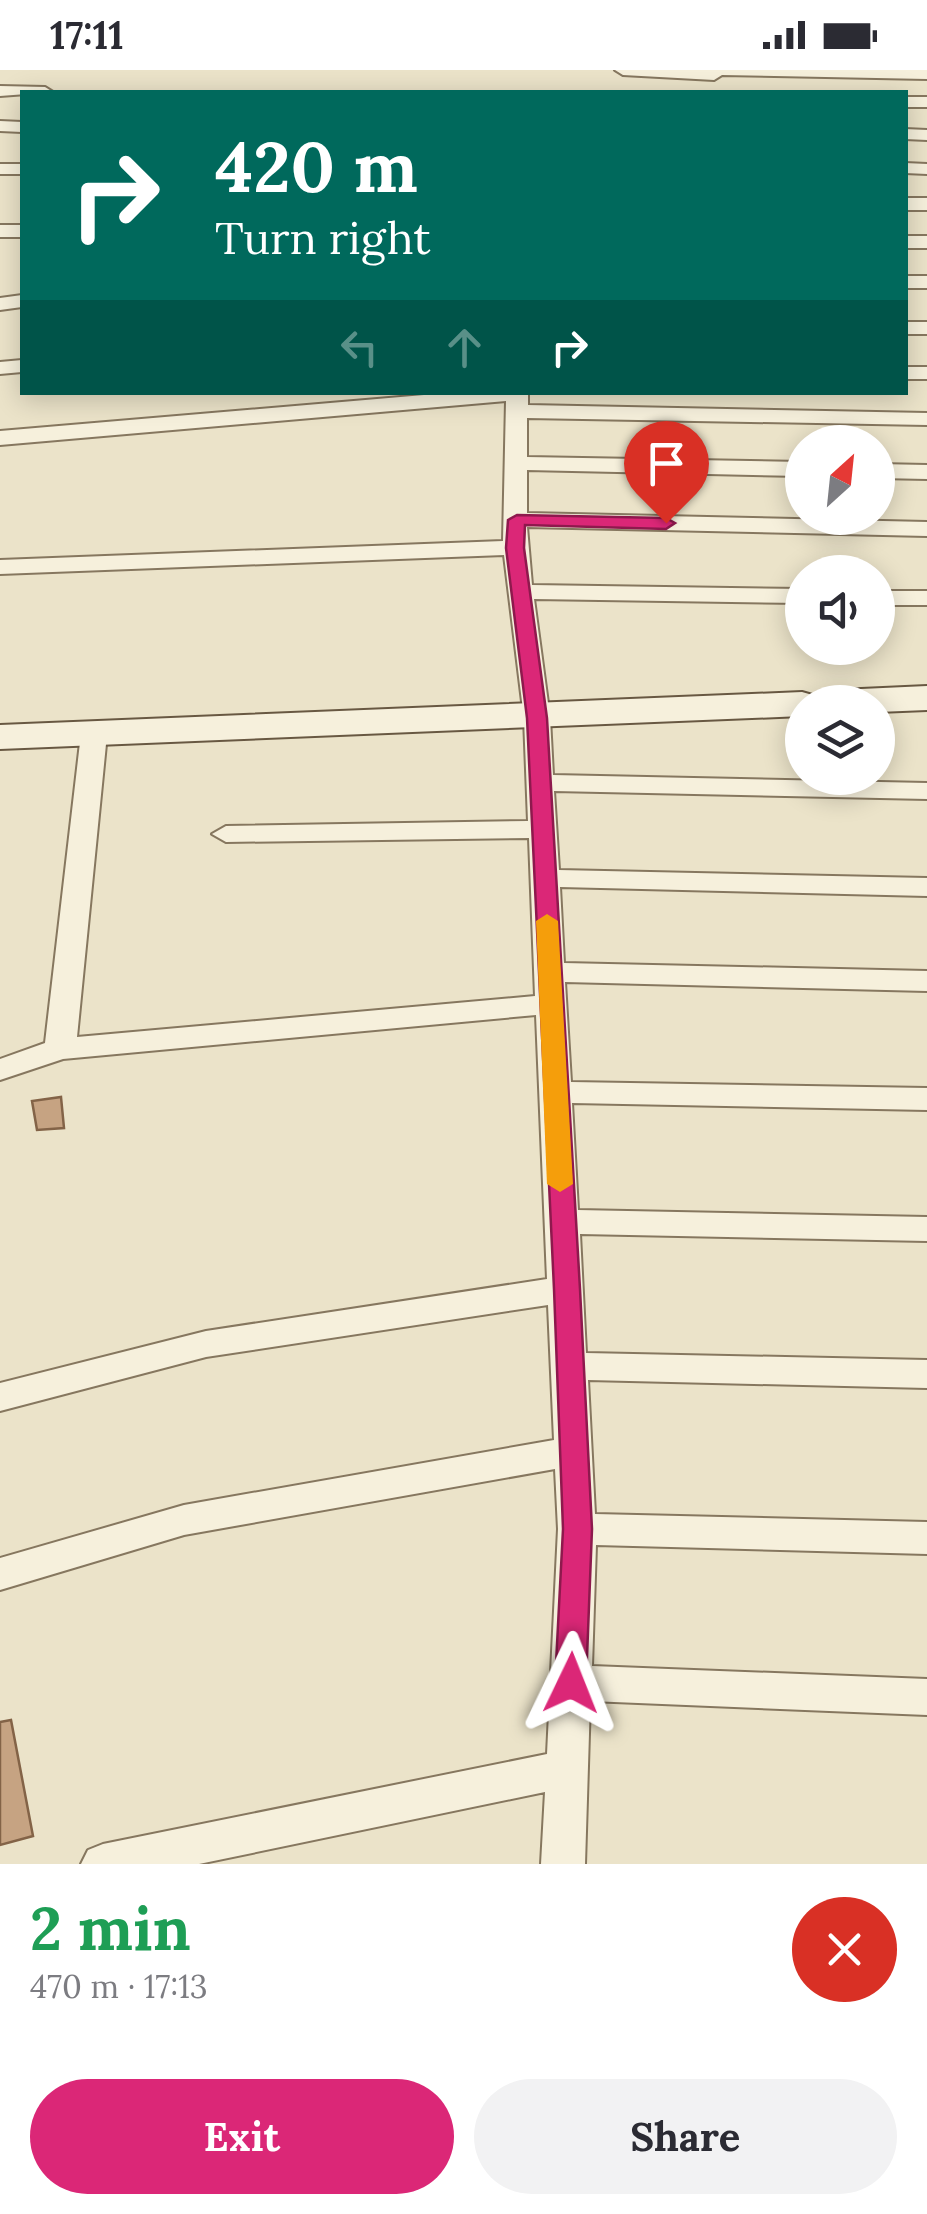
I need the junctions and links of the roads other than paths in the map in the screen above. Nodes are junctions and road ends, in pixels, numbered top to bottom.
1 (623, 70) edge
2 (927, 74) edge
3 (707, 78) edge
4 (640, 90) edge
5 (517, 399) edge
6 (927, 420) edge
7 (0, 438) edge
8 (518, 463) junction
9 (785, 469) edge
10 (895, 471) edge
11 (927, 472) edge
12 (517, 520) junction
13 (927, 528) edge
14 (515, 548) junction
15 (0, 567) edge
16 (520, 592) junction
17 (785, 596) edge
18 (895, 598) edge
19 (927, 598) edge
20 (927, 698) edge
21 (895, 699) edge
22 (785, 705) edge
23 (537, 718) junction
24 (94, 734) junction
25 (0, 737) edge
26 (540, 783) junction
27 (927, 791) edge
28 (543, 829) junction
29 (226, 834) dead end
30 (545, 878) junction
31 (927, 887) edge
32 (927, 980) edge
33 (550, 988) junction
34 (60, 1049) junction
35 (0, 1070) edge
36 (556, 1092) junction
37 (927, 1099) edge
38 (562, 1222) junction
39 (927, 1229) edge
40 (567, 1289) junction
41 (569, 1366) junction
42 (927, 1374) edge
43 (0, 1397) edge
44 (573, 1452) junction
45 (577, 1529) junction
46 (927, 1538) edge
47 (0, 1574) edge
48 (571, 1683) junction
49 (927, 1697) edge
50 (568, 1770) junction
51 (103, 1864) edge
52 (563, 1864) edge

1 - 3 street
2 - 3 street
3 - 4 street
5 - 6 street
5 - 7 street
5 - 8 street
8 - 9 street
8 - 12 street
10 - 11 street
12 - 13 street
12 - 14 street
14 - 15 street
14 - 16 street
16 - 17 street
16 - 23 street
18 - 19 street
20 - 21 street
22 - 23 street
23 - 24 street
23 - 26 street
24 - 25 street
24 - 34 street
26 - 27 street
26 - 28 street
28 - 29 street
28 - 30 street
30 - 31 street
30 - 33 street
32 - 33 street
33 - 34 street
33 - 36 street
34 - 35 street
36 - 37 street
36 - 38 street
38 - 39 street
38 - 40 street
40 - 41 street
40 - 43 street
41 - 42 street
41 - 44 street
44 - 45 street
44 - 47 street
45 - 46 street
45 - 48 street
48 - 49 street
48 - 50 street
50 - 51 street
50 - 52 street

